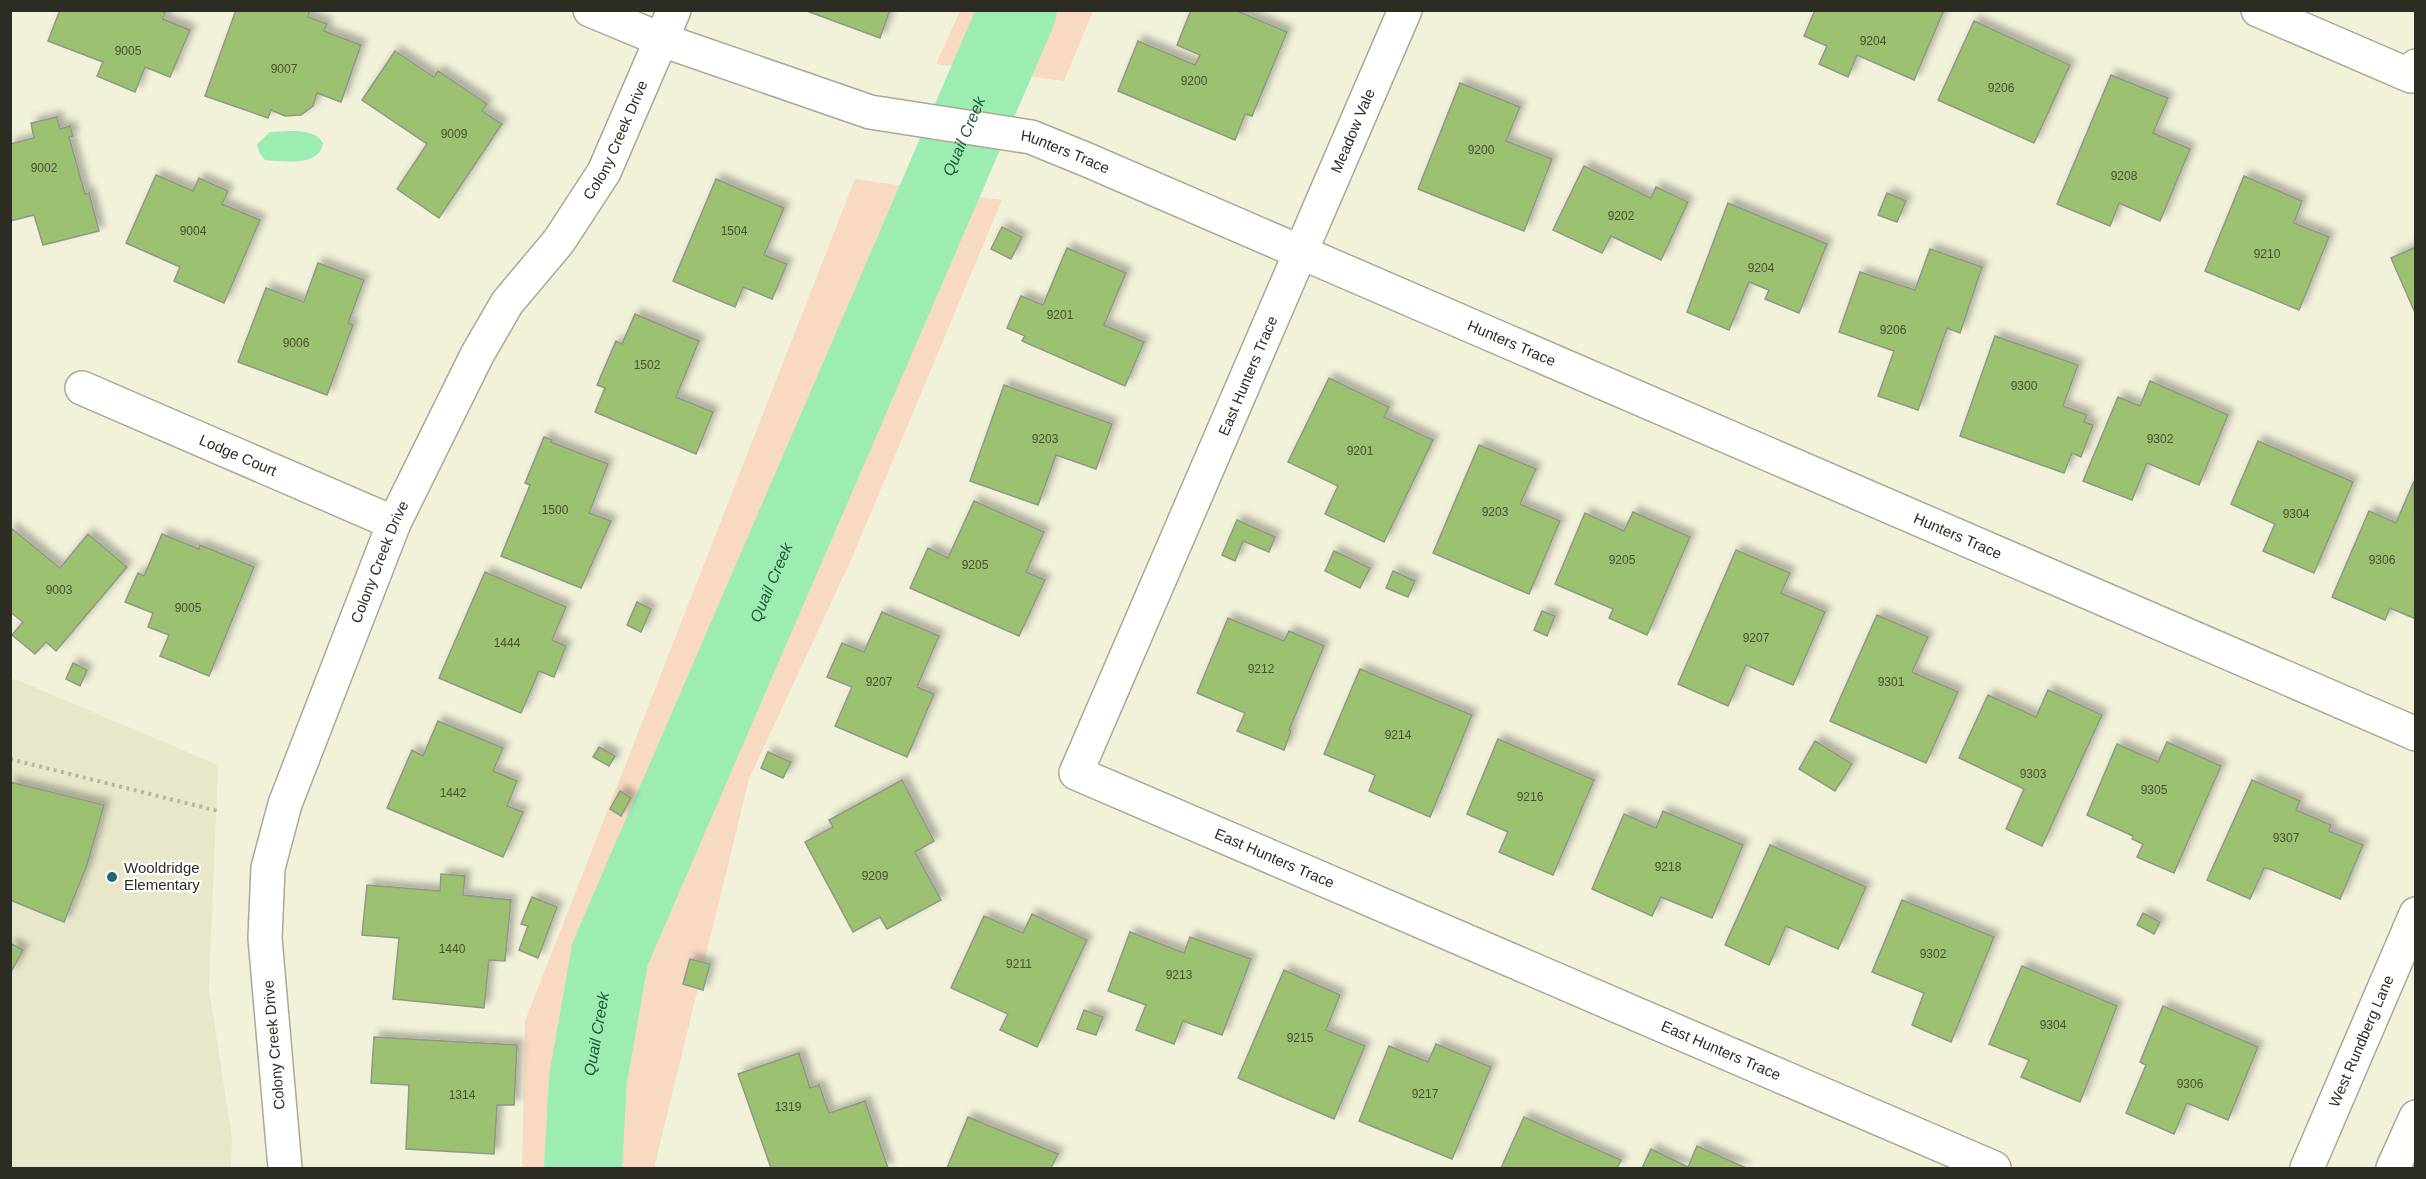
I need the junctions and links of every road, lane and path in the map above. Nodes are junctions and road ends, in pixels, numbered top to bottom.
1 (590, 10) edge
2 (674, 10) edge
3 (1405, 10) edge
4 (2258, 10) edge
5 (662, 40) junction
6 (2415, 66) edge
7 (1301, 251) junction
8 (82, 388) dead end
9 (394, 523) junction
10 (2415, 734) edge
11 (10, 759) edge
12 (218, 811) dead end
13 (2415, 914) edge
14 (2415, 1117) edge
15 (285, 1168) edge
16 (1994, 1168) edge
17 (2307, 1168) edge
18 (2393, 1168) edge

1 - 5 street, Hunters Trace
2 - 5 street, Colony Creek Drive
3 - 7 street, Meadow Vale
4 - 6 street
5 - 7 street, Hunters Trace
5 - 9 street, Colony Creek Drive
7 - 10 street, Hunters Trace
7 - 16 street, East Hunters Trace
8 - 9 street, Lodge Court
9 - 15 street, Colony Creek Drive
11 - 12 path
13 - 17 street, West Rundberg Lane
14 - 18 street

